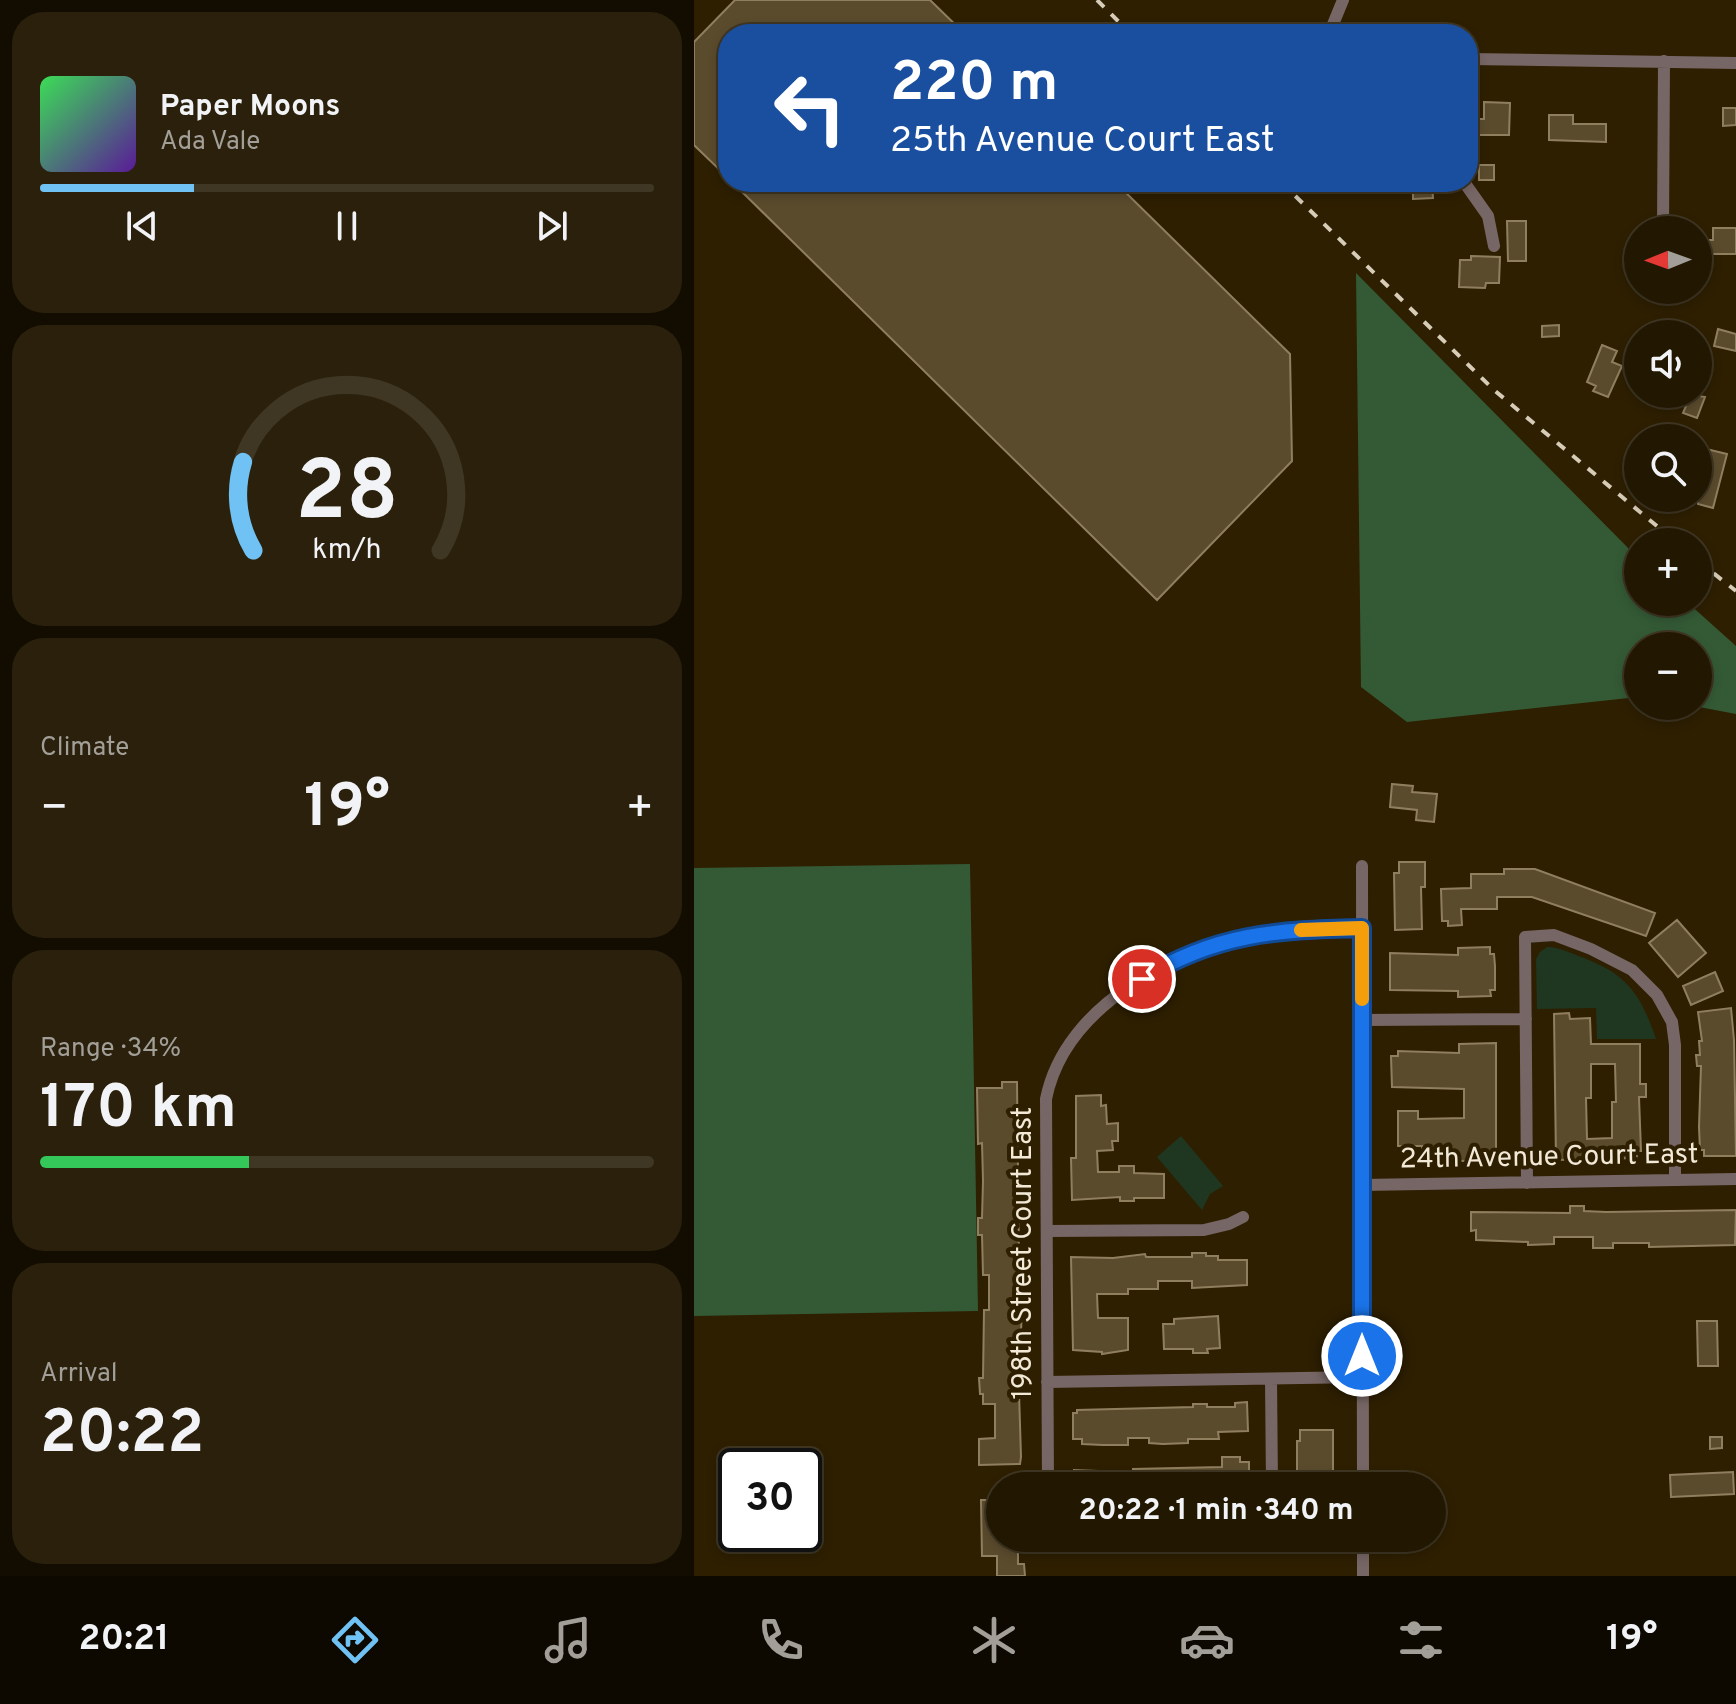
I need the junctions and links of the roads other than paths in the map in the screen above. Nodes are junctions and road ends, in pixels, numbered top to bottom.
1 (1343, 0) edge
2 (1333, 24) edge
3 (1478, 59) edge
4 (1664, 61) junction
5 (1736, 63) edge
6 (1471, 192) edge
7 (1663, 216) edge
8 (1494, 246) dead end
9 (1362, 866) dead end
10 (1362, 928) junction
11 (1526, 1019) junction
12 (1362, 1020) junction
13 (1736, 1179) edge
14 (1675, 1180) junction
15 (1527, 1183) junction
16 (1362, 1185) junction
17 (1243, 1217) dead end
18 (1047, 1231) junction
19 (1362, 1377) junction
20 (1271, 1379) junction
21 (1047, 1382) junction
22 (1048, 1472) edge
23 (1272, 1472) edge
24 (1363, 1472) edge
25 (1363, 1552) edge
26 (1363, 1576) edge

1 - 2 street
3 - 4 street
4 - 5 street
4 - 7 street
6 - 8 street
9 - 10 street
10 - 12 street
10 - 18 street, 198th Street Court East
11 - 12 street
11 - 14 street
11 - 15 street
12 - 16 street
13 - 14 street, 24th Avenue Court East
14 - 15 street, 24th Avenue Court East
15 - 16 street, 24th Avenue Court East
16 - 19 street
17 - 18 street
18 - 21 street, 198th Street Court East
19 - 20 street
19 - 24 street
20 - 21 street
20 - 23 street
21 - 22 street, 198th Street Court East
25 - 26 street

